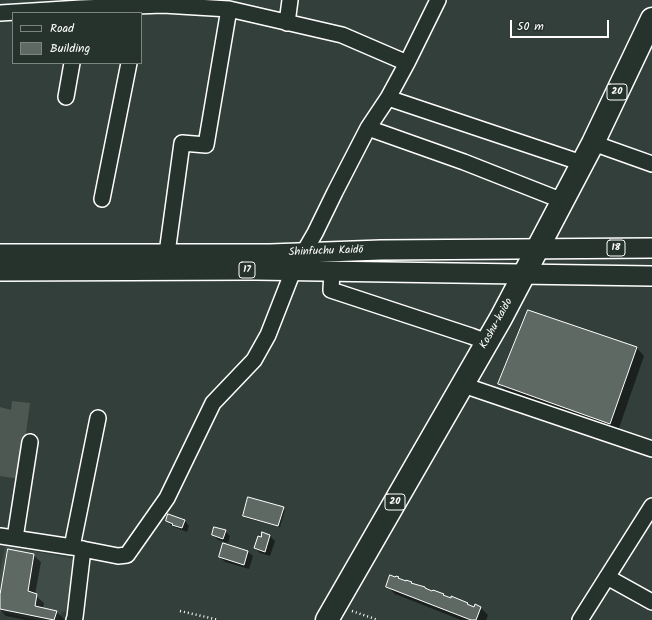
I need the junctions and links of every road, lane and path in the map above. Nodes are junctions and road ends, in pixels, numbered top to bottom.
1 (290, 0) edge
2 (438, 0) edge
3 (163, 3) edge
4 (27, 6) edge
5 (229, 9) junction
6 (135, 10) edge
7 (81, 11) edge
8 (0, 13) edge
9 (652, 19) edge
10 (287, 23) junction
11 (407, 63) junction
12 (72, 64) edge
13 (129, 64) edge
14 (66, 97) dead end
15 (388, 98) junction
16 (368, 128) junction
17 (593, 143) junction
18 (582, 163) junction
19 (652, 164) edge
20 (102, 199) dead end
21 (561, 204) junction
22 (652, 248) edge
23 (537, 249) junction
24 (167, 253) junction
25 (304, 253) junction
26 (0, 254) edge
27 (0, 271) edge
28 (294, 271) junction
29 (332, 271) junction
30 (524, 275) junction
31 (652, 276) edge
32 (487, 342) junction
33 (463, 385) junction
34 (98, 418) dead end
35 (30, 442) dead end
36 (652, 449) edge
37 (652, 506) edge
38 (0, 536) edge
39 (15, 538) junction
40 (77, 548) junction
41 (607, 578) junction
42 (652, 602) edge
43 (180, 611) dead end
44 (331, 613) edge
45 (74, 620) edge
46 (219, 620) edge
47 (378, 620) edge
48 (580, 620) edge

1 - 10 street
2 - 11 street
3 - 5 street
3 - 6 street
4 - 7 street
4 - 8 street
5 - 10 street
5 - 24 street
6 - 7 street
9 - 17 highway, Koshu-kaido / 20
10 - 11 street
11 - 15 street
12 - 14 street
13 - 20 street
15 - 16 street
15 - 18 street
16 - 21 street
16 - 25 street
17 - 18 highway, Koshu-kaido / 20
17 - 19 street
18 - 21 highway, Koshu-kaido / 20
21 - 23 highway, Koshu-kaido / 20
22 - 23 main road, Shinfuchu Kaidō / 18
23 - 25 main road, Shinfuchu Kaidō / 17
23 - 30 highway, Koshu-kaido / 20
24 - 25 main road, Shinfuchu Kaidō / 17
24 - 26 main road, Shinfuchu Kaidō / 17
25 - 28 street
27 - 28 main road, Shinfuchu Kaidō / 17
28 - 29 main road, Shinfuchu Kaidō / 17
28 - 40 street
29 - 30 main road, Shinfuchu Kaidō / 17
29 - 32 street
30 - 31 main road, Shinfuchu Kaidō
30 - 32 highway, Koshu-kaido / 20
32 - 33 highway, Koshu-kaido / 20
33 - 36 street
33 - 44 highway, Koshu-kaido / 20
34 - 40 street
35 - 39 street
37 - 41 street
38 - 39 street
39 - 40 street
40 - 45 street
41 - 42 street
41 - 48 street
43 - 46 path
44 - 47 path

